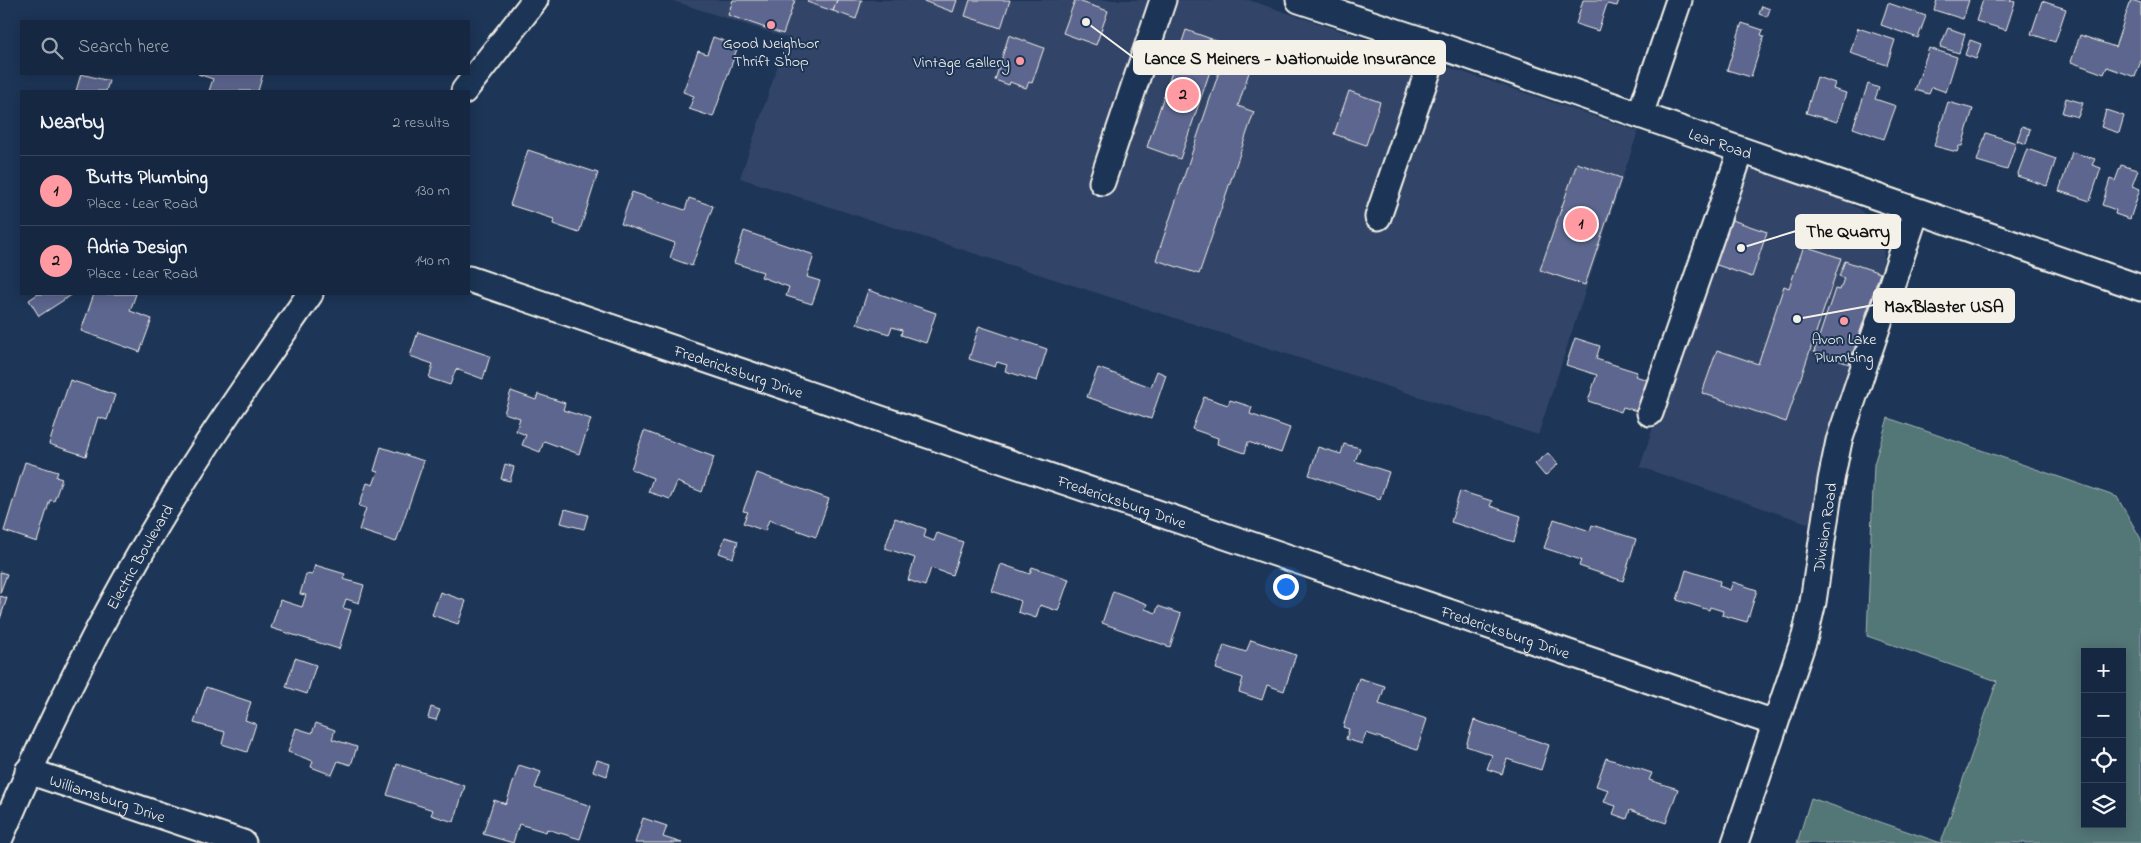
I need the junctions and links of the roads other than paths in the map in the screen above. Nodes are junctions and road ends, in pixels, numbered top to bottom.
1 (535, 0) edge
2 (1163, 0) edge
3 (1299, 0) edge
4 (1679, 0) edge
5 (1437, 45) junction
6 (465, 90) edge
7 (1640, 115) junction
8 (1741, 151) junction
9 (1102, 182) dead end
10 (1916, 212) junction
11 (1378, 217) dead end
12 (470, 279) edge
13 (2141, 288) edge
14 (309, 295) edge
15 (1650, 413) dead end
16 (1775, 724) junction
17 (28, 771) junction
18 (0, 838) edge
19 (243, 843) edge
20 (1735, 843) edge

1 - 6 street
2 - 9 street
3 - 5 street, Lear Road
4 - 7 street
5 - 7 street, Lear Road
5 - 11 street
7 - 8 street, Lear Road
8 - 10 street, Lear Road
8 - 15 street
10 - 13 street, Lear Road
10 - 16 street, Division Road
12 - 16 street, Fredericksburg Drive
14 - 17 street, Electric Boulevard
16 - 20 street, Division Road
17 - 18 street, Electric Boulevard
17 - 19 street, Williamsburg Drive

